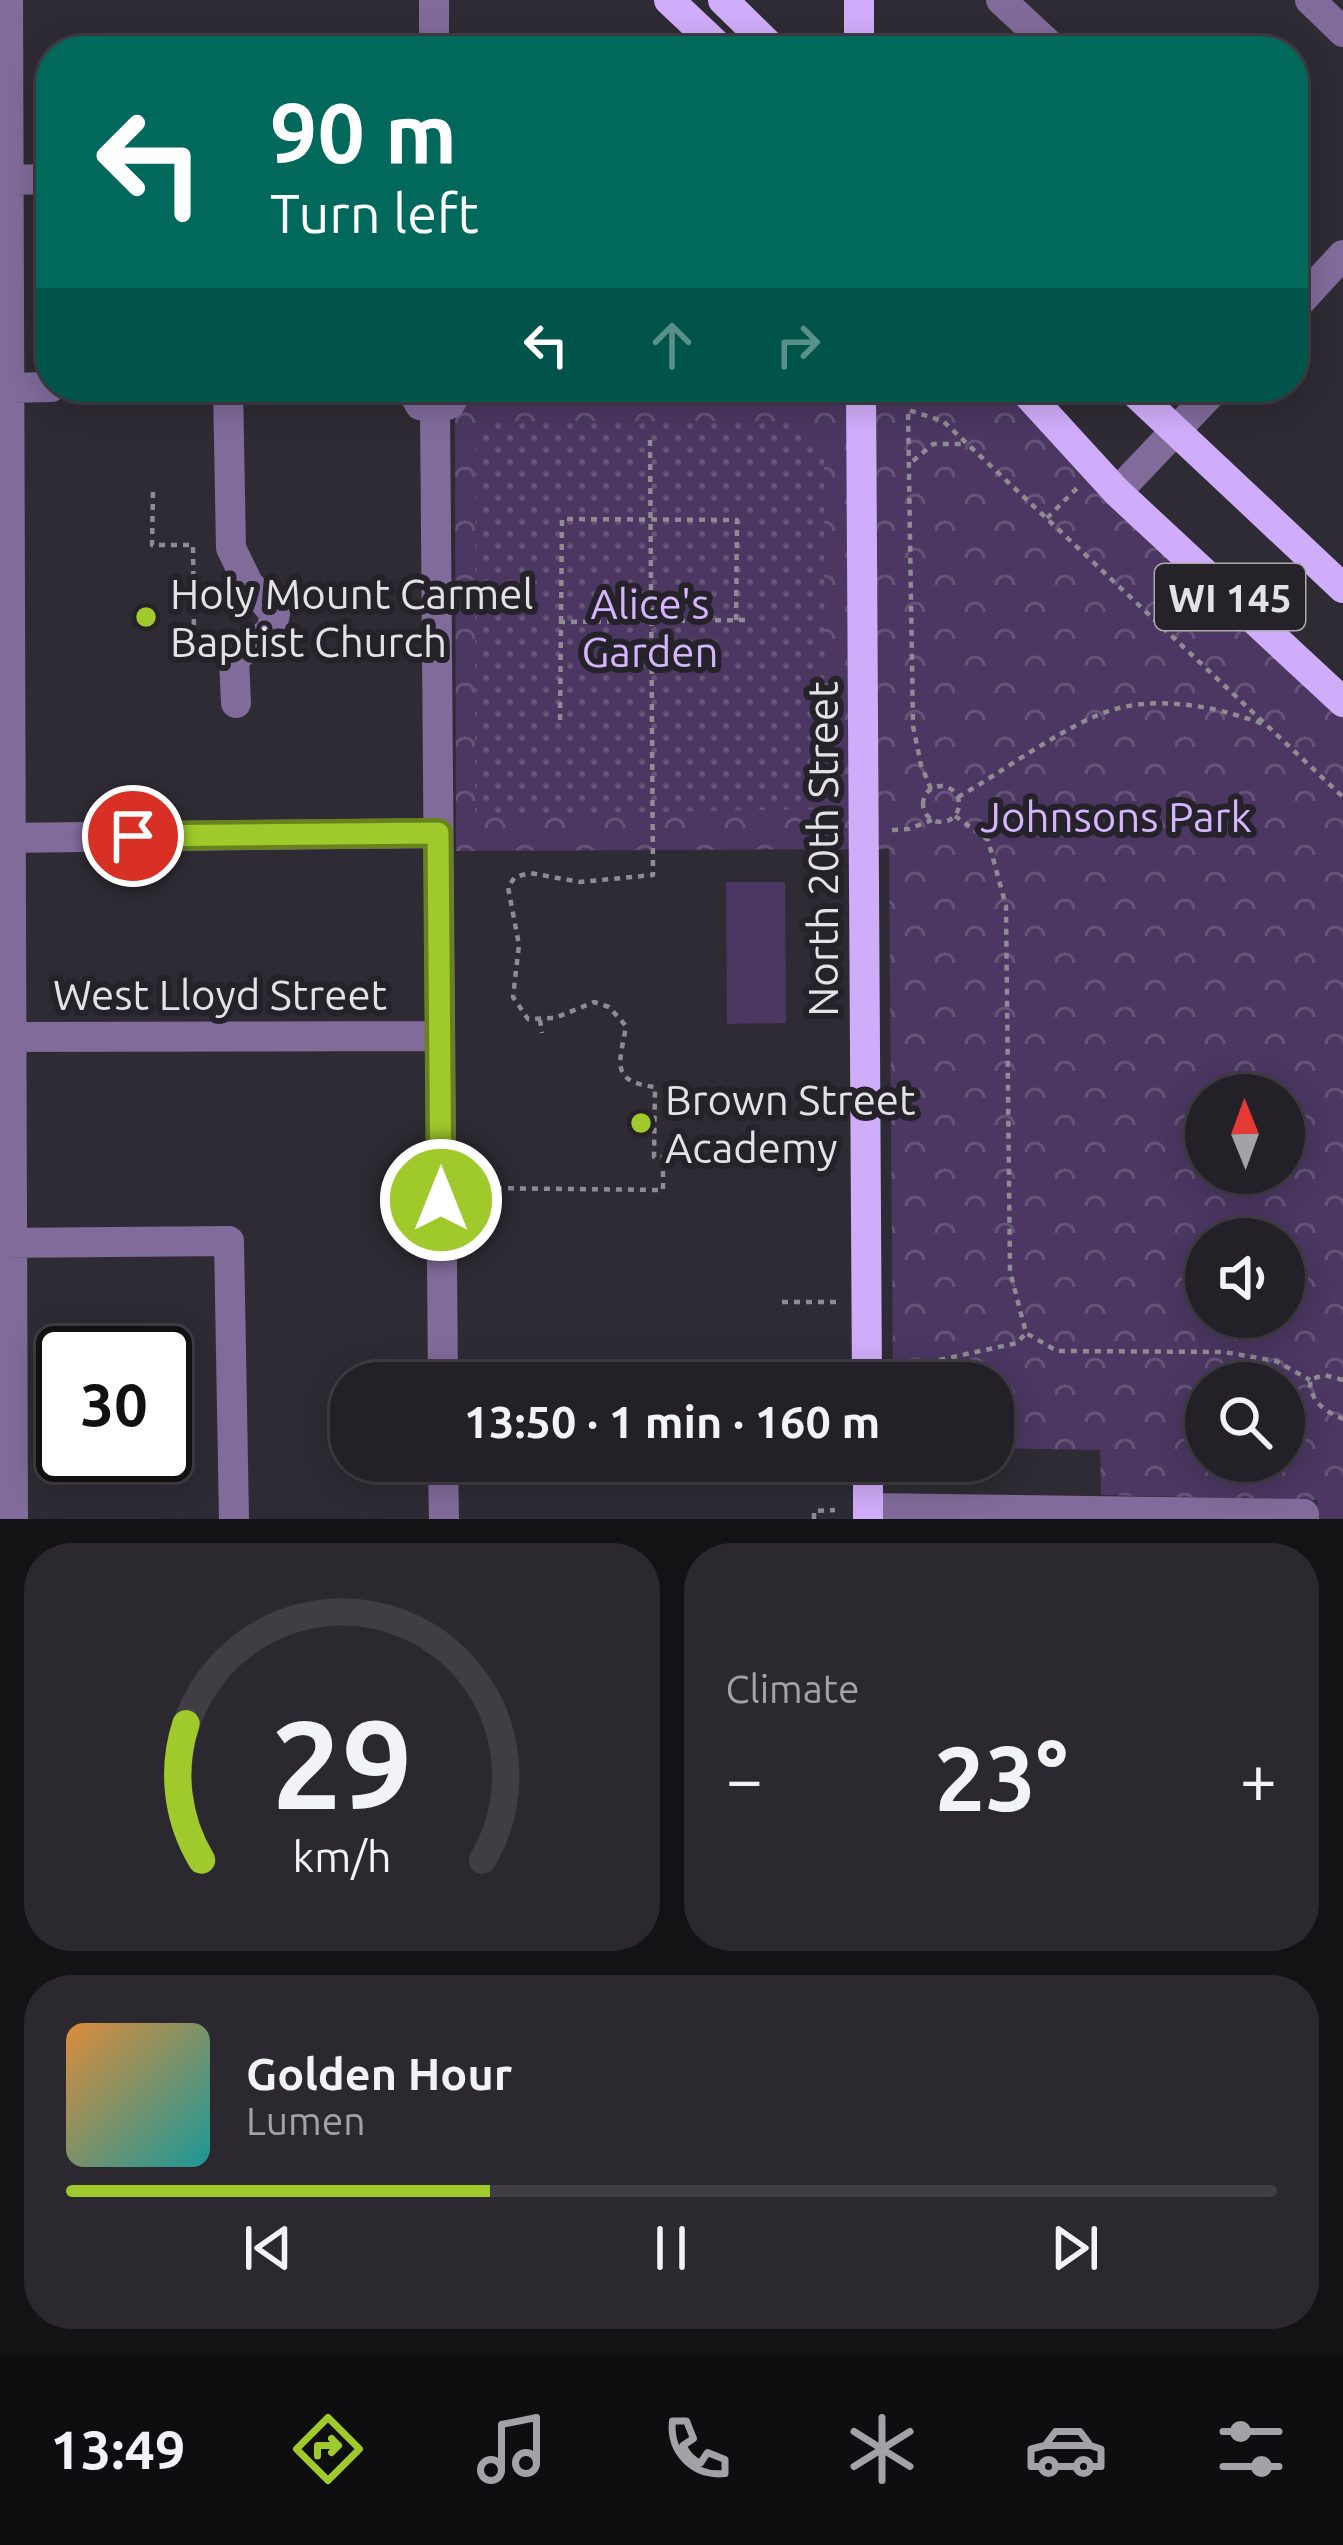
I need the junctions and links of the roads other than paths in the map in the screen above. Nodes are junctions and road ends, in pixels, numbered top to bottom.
1 (8, 0) edge
2 (669, 0) edge
3 (723, 0) edge
4 (859, 0) edge
5 (1001, 0) edge
6 (1310, 0) edge
7 (1343, 32) edge
8 (707, 36) edge
9 (760, 36) edge
10 (859, 36) edge
11 (1040, 36) edge
12 (36, 179) edge
13 (4, 180) edge
14 (1343, 256) edge
15 (1308, 275) edge
16 (36, 387) edge
17 (4, 388) edge
18 (228, 402) edge
19 (419, 402) edge
20 (451, 402) edge
21 (861, 402) edge
22 (1035, 402) edge
23 (1144, 402) edge
24 (1202, 402) edge
25 (435, 409) junction
26 (1174, 431) junction
27 (1117, 492) junction
28 (1338, 574) edge
29 (5, 584) edge
30 (1343, 702) edge
31 (236, 703) dead end
32 (438, 833) junction
33 (5, 838) edge
34 (6, 1036) edge
35 (440, 1036) junction
36 (6, 1243) edge
37 (442, 1362) edge
38 (867, 1362) edge
39 (443, 1482) edge
40 (868, 1482) edge
41 (868, 1513) edge
42 (1304, 1516) edge
43 (14, 1519) edge
44 (234, 1519) edge
45 (444, 1519) edge

1 - 13 street
2 - 8 main road
3 - 9 main road
4 - 10 main road
5 - 11 street
6 - 7 street
12 - 13 street
13 - 17 street
14 - 15 street
16 - 17 street
17 - 29 street
18 - 31 street
19 - 25 street
20 - 25 street
21 - 38 main road, North 20th Street
22 - 27 main road, WI 145
23 - 26 main road, WI 145
24 - 26 street
25 - 32 street
26 - 27 street
26 - 28 main road, WI 145
27 - 30 main road, WI 145
29 - 33 street
32 - 33 street
32 - 35 street
33 - 34 street
34 - 35 street, West Lloyd Street
34 - 36 street
35 - 37 street
36 - 43 street
36 - 44 street
39 - 45 street
40 - 41 main road
41 - 42 street

